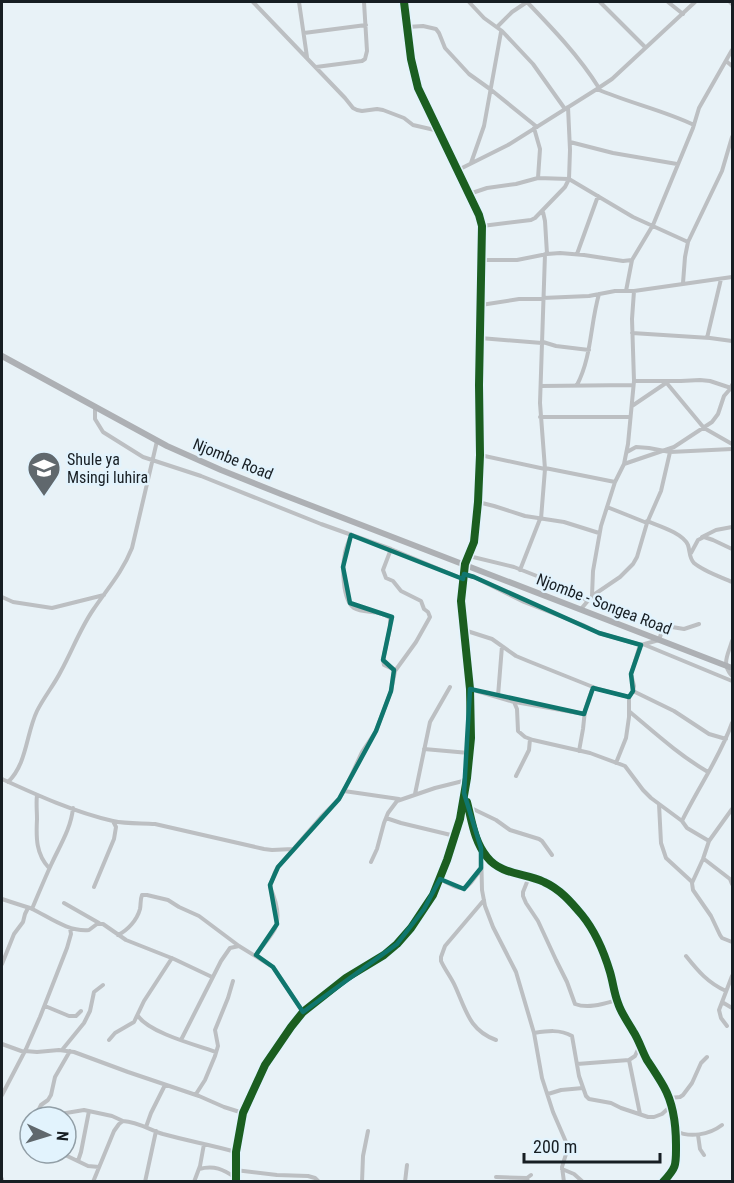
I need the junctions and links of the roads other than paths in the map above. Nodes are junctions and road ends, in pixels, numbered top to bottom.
1 (253, 2) edge
2 (299, 2) edge
3 (364, 2) edge
4 (404, 2) edge
5 (469, 2) edge
6 (514, 2) edge
7 (527, 2) edge
8 (600, 2) edge
9 (668, 2) edge
10 (695, 2) edge
11 (515, 10) junction
12 (683, 14) junction
13 (366, 25) junction
14 (407, 27) junction
15 (496, 27) junction
16 (502, 31) junction
17 (304, 33) junction
18 (645, 47) junction
19 (732, 50) edge
20 (307, 58) junction
21 (726, 61) junction
22 (732, 66) edge
23 (316, 67) junction
24 (490, 89) junction
25 (598, 89) junction
26 (567, 108) junction
27 (694, 125) junction
28 (536, 128) junction
29 (439, 131) junction
30 (732, 136) edge
31 (570, 142) junction
32 (730, 154) edge
33 (471, 163) junction
34 (677, 164) junction
35 (458, 171) junction
36 (538, 178) junction
37 (569, 179) junction
38 (469, 194) junction
39 (598, 196) junction
40 (542, 211) junction
41 (653, 225) junction
42 (482, 226) junction
43 (688, 242) junction
44 (546, 254) junction
45 (577, 254) junction
46 (481, 260) junction
47 (632, 260) junction
48 (732, 277) edge
49 (721, 279) junction
50 (683, 283) junction
51 (626, 291) junction
52 (634, 291) junction
53 (599, 294) junction
54 (544, 298) junction
55 (481, 305) junction
56 (632, 333) junction
57 (480, 338) junction
58 (707, 338) junction
59 (732, 341) edge
60 (542, 342) junction
61 (589, 350) junction
62 (2, 356) edge
63 (665, 382) junction
64 (634, 383) junction
65 (577, 385) junction
66 (541, 386) junction
67 (732, 387) edge
68 (95, 406) junction
69 (632, 407) junction
70 (540, 417) junction
71 (630, 417) junction
72 (704, 428) junction
73 (157, 440) junction
74 (732, 444) edge
75 (732, 449) edge
76 (667, 451) junction
77 (627, 452) junction
78 (480, 455) junction
79 (152, 460) junction
80 (624, 464) junction
81 (545, 469) junction
82 (615, 482) junction
83 (478, 502) junction
84 (607, 507) junction
85 (541, 519) junction
86 (647, 522) junction
87 (732, 527) edge
88 (599, 533) junction
89 (351, 535) junction
90 (700, 538) junction
91 (391, 549) junction
92 (732, 549) edge
93 (690, 554) junction
94 (469, 556) junction
95 (465, 564) junction
96 (520, 570) junction
97 (463, 576) junction
98 (732, 582) edge
99 (105, 595) junction
100 (592, 596) junction
101 (2, 597) edge
102 (587, 600) junction
103 (580, 609) junction
104 (699, 624) dead end
105 (464, 630) junction
106 (659, 640) junction
107 (732, 641) edge
108 (502, 645) junction
109 (643, 645) junction
110 (725, 665) junction
111 (732, 668) edge
112 (395, 670) junction
113 (732, 676) edge
114 (732, 681) edge
115 (450, 687) dead end
116 (593, 687) junction
117 (470, 689) junction
118 (633, 691) junction
119 (498, 696) junction
120 (630, 697) junction
121 (514, 702) junction
122 (629, 711) junction
123 (584, 714) junction
124 (732, 725) edge
125 (530, 739) junction
126 (726, 739) junction
127 (424, 749) junction
128 (579, 751) junction
129 (469, 753) junction
130 (616, 764) junction
131 (708, 772) junction
132 (516, 776) dead end
133 (2, 779) edge
134 (467, 780) junction
135 (9, 782) junction
136 (344, 791) junction
137 (464, 793) junction
138 (414, 794) junction
139 (37, 795) junction
140 (400, 800) junction
141 (659, 804) junction
142 (468, 807) junction
143 (73, 808) junction
144 (732, 809) edge
145 (386, 818) junction
146 (113, 821) junction
147 (682, 821) junction
148 (454, 836) junction
149 (709, 841) junction
150 (481, 848) junction
151 (294, 849) junction
152 (552, 855) dead end
153 (704, 859) junction
154 (371, 862) dead end
155 (49, 868) junction
156 (481, 868) junction
157 (529, 877) junction
158 (440, 879) junction
159 (692, 882) junction
160 (732, 884) edge
161 (94, 887) dead end
162 (2, 899) edge
163 (484, 900) junction
164 (64, 903) dead end
165 (30, 909) junction
166 (99, 923) junction
167 (70, 927) junction
168 (118, 935) junction
169 (732, 942) edge
170 (239, 946) junction
171 (256, 955) junction
172 (686, 956) dead end
173 (172, 958) junction
174 (2, 964) edge
175 (732, 976) edge
176 (212, 977) junction
177 (233, 981) dead end
178 (103, 985) dead end
179 (726, 991) junction
180 (617, 1000) junction
181 (722, 1002) junction
182 (45, 1006) junction
183 (732, 1008) edge
184 (81, 1011) dead end
185 (303, 1012) junction
186 (138, 1015) junction
187 (727, 1026) dead end
188 (534, 1033) junction
189 (109, 1040) dead end
190 (181, 1040) junction
191 (496, 1040) dead end
192 (2, 1044) edge
193 (640, 1045) junction
194 (62, 1050) junction
195 (70, 1051) junction
196 (25, 1052) junction
197 (216, 1052) junction
198 (707, 1057) dead end
199 (629, 1060) junction
200 (577, 1064) junction
201 (165, 1084) junction
202 (583, 1088) junction
203 (195, 1094) junction
204 (548, 1094) junction
205 (2, 1095) edge
206 (670, 1098) junction
207 (42, 1105) edge
208 (672, 1105) junction
209 (78, 1110) edge
210 (88, 1111) junction
211 (243, 1113) junction
212 (640, 1114) junction
213 (123, 1121) junction
214 (722, 1125) dead end
215 (146, 1127) junction
216 (156, 1131) junction
217 (368, 1131) dead end
218 (675, 1131) junction
219 (698, 1135) junction
220 (204, 1144) junction
221 (567, 1149) dead end
222 (236, 1152) junction
223 (566, 1154) dead end
224 (704, 1155) dead end
225 (78, 1161) joint
226 (407, 1165) dead end
227 (99, 1167) junction
228 (199, 1169) junction
229 (562, 1169) junction
230 (236, 1170) junction
231 (496, 1177) dead end
232 (528, 1178) edge
233 (236, 1180) edge
234 (93, 1182) edge
235 (145, 1182) edge
236 (194, 1182) edge
237 (319, 1182) edge
238 (362, 1182) edge
239 (405, 1182) edge
240 (564, 1182) edge
241 (583, 1182) edge
242 (663, 1182) edge

1 - 20 street
2 - 17 street
3 - 13 street
4 - 14 street
5 - 15 street
6 - 11 street
7 - 11 street
7 - 25 street
8 - 18 street
9 - 12 street
10 - 12 street
11 - 15 street
12 - 18 street
13 - 17 street
13 - 23 street
14 - 24 street
14 - 29 street
15 - 16 street
16 - 24 street
16 - 26 street
17 - 20 street
18 - 25 street
19 - 21 street
20 - 23 street
21 - 22 street
21 - 27 street
23 - 29 street
24 - 28 street
24 - 33 street
25 - 26 street
25 - 27 street
26 - 28 street
26 - 31 street
27 - 34 street
28 - 33 street
28 - 36 street
29 - 35 street
30 - 32 street
31 - 34 street
31 - 37 street
32 - 43 street
33 - 35 street
34 - 41 street
35 - 38 street
36 - 37 street
36 - 38 street
37 - 39 street
37 - 40 street
38 - 42 street
39 - 41 street
39 - 45 street
40 - 42 street
40 - 44 street
41 - 43 street
41 - 47 street
42 - 46 street
43 - 50 street
44 - 45 street
44 - 46 street
44 - 54 street
45 - 47 street
46 - 55 street
47 - 51 street
48 - 49 street
49 - 50 street
49 - 58 street
50 - 52 street
51 - 52 street
51 - 53 street
52 - 56 street
53 - 54 street
53 - 61 street
54 - 55 street
54 - 60 street
55 - 57 street
56 - 58 street
56 - 64 street
57 - 60 street
57 - 78 street
58 - 59 street
60 - 61 street
60 - 66 street
61 - 65 street
62 - 68 highway, Njombe Road
63 - 64 street
63 - 67 street
63 - 69 street
63 - 72 street
64 - 65 street
64 - 69 street
65 - 66 street
66 - 70 street
67 - 72 street
68 - 73 highway, Njombe Road
68 - 79 street
69 - 71 street
70 - 71 street
70 - 81 street
71 - 77 street
72 - 74 street
72 - 76 street
73 - 79 street
73 - 95 highway, Njombe Road
75 - 76 street
76 - 77 street
76 - 80 street
76 - 86 street
77 - 80 street
78 - 81 street
78 - 83 street
79 - 89 street
79 - 99 street
80 - 82 street
81 - 82 street
81 - 85 street
82 - 84 street
83 - 85 street
83 - 94 street
84 - 86 street
84 - 88 street
85 - 88 street
85 - 96 street
86 - 93 street
86 - 100 street
87 - 90 street
88 - 100 street
89 - 91 street
89 - 112 street
90 - 92 street
90 - 93 street
91 - 97 street
91 - 112 street
93 - 98 street
94 - 95 street
94 - 96 street
95 - 97 street
95 - 103 highway, Njombe - Songea Road
96 - 102 street
97 - 105 street
97 - 109 street
99 - 101 street
99 - 135 street
100 - 102 street
102 - 103 street
103 - 106 highway, Njombe - Songea Road
104 - 106 street
105 - 108 street
105 - 117 street
106 - 109 street
106 - 110 highway, Njombe - Songea Road
107 - 110 street
108 - 116 street
108 - 119 street
109 - 114 street
109 - 118 street
110 - 111 highway, Njombe - Songea Road
110 - 113 street
112 - 136 street
115 - 127 street
116 - 120 street
116 - 123 street
117 - 119 street
117 - 129 street
118 - 120 street
118 - 126 street
119 - 121 street
120 - 122 street
121 - 123 street
121 - 125 street
122 - 130 street
122 - 131 street
123 - 128 street
124 - 126 street
125 - 128 street
125 - 132 street
126 - 131 street
127 - 129 street
127 - 138 street
128 - 130 street
129 - 134 street
130 - 141 street
131 - 147 street
133 - 135 street
134 - 137 street
134 - 138 street
135 - 139 street
136 - 140 street
136 - 151 street
137 - 142 street
137 - 148 street
138 - 140 street
139 - 143 street
139 - 155 street
140 - 145 street
141 - 147 street
141 - 159 street
142 - 150 street
142 - 152 street
143 - 146 street
143 - 155 street
144 - 149 street
145 - 148 street
145 - 154 street
146 - 151 street
146 - 161 street
147 - 149 street
148 - 158 street
149 - 153 street
150 - 156 street
150 - 157 street
151 - 171 street
153 - 159 street
153 - 160 street
155 - 165 street
156 - 158 street
156 - 163 street
157 - 180 street
157 - 180 street
158 - 185 street
159 - 169 street
162 - 165 street
163 - 188 street
163 - 191 street
164 - 166 street
165 - 167 street
165 - 174 street
166 - 167 street
166 - 168 street
167 - 182 street
168 - 170 street
168 - 173 street
170 - 171 street
170 - 176 street
171 - 185 street
172 - 179 street
173 - 176 street
173 - 186 street
175 - 179 street
176 - 190 street
177 - 197 street
178 - 194 street
179 - 181 street
180 - 193 street
181 - 183 street
181 - 187 street
182 - 184 street
182 - 196 street
185 - 211 street
186 - 189 street
186 - 190 street
188 - 200 street
188 - 204 street
190 - 197 street
192 - 196 street
193 - 199 street
193 - 206 street
194 - 195 street
194 - 196 street
195 - 201 street
195 - 207 street
196 - 205 street
197 - 203 street
198 - 206 street
199 - 200 street
199 - 212 street
200 - 202 street
201 - 203 street
201 - 215 street
202 - 204 street
202 - 212 street
203 - 211 street
204 - 221 street
206 - 208 street
208 - 212 street
208 - 218 street
209 - 210 street
210 - 213 street
210 - 225 street
211 - 222 street
213 - 215 street
213 - 227 street
214 - 219 street
215 - 216 street
216 - 220 street
216 - 235 street
217 - 238 street
218 - 219 street
218 - 242 street
219 - 224 street
220 - 222 street
220 - 228 street
222 - 230 street
223 - 229 street
225 - 227 street
226 - 239 street
227 - 234 street
228 - 233 street
228 - 236 street
229 - 240 street
229 - 241 street
230 - 233 street
230 - 237 street
231 - 232 street

